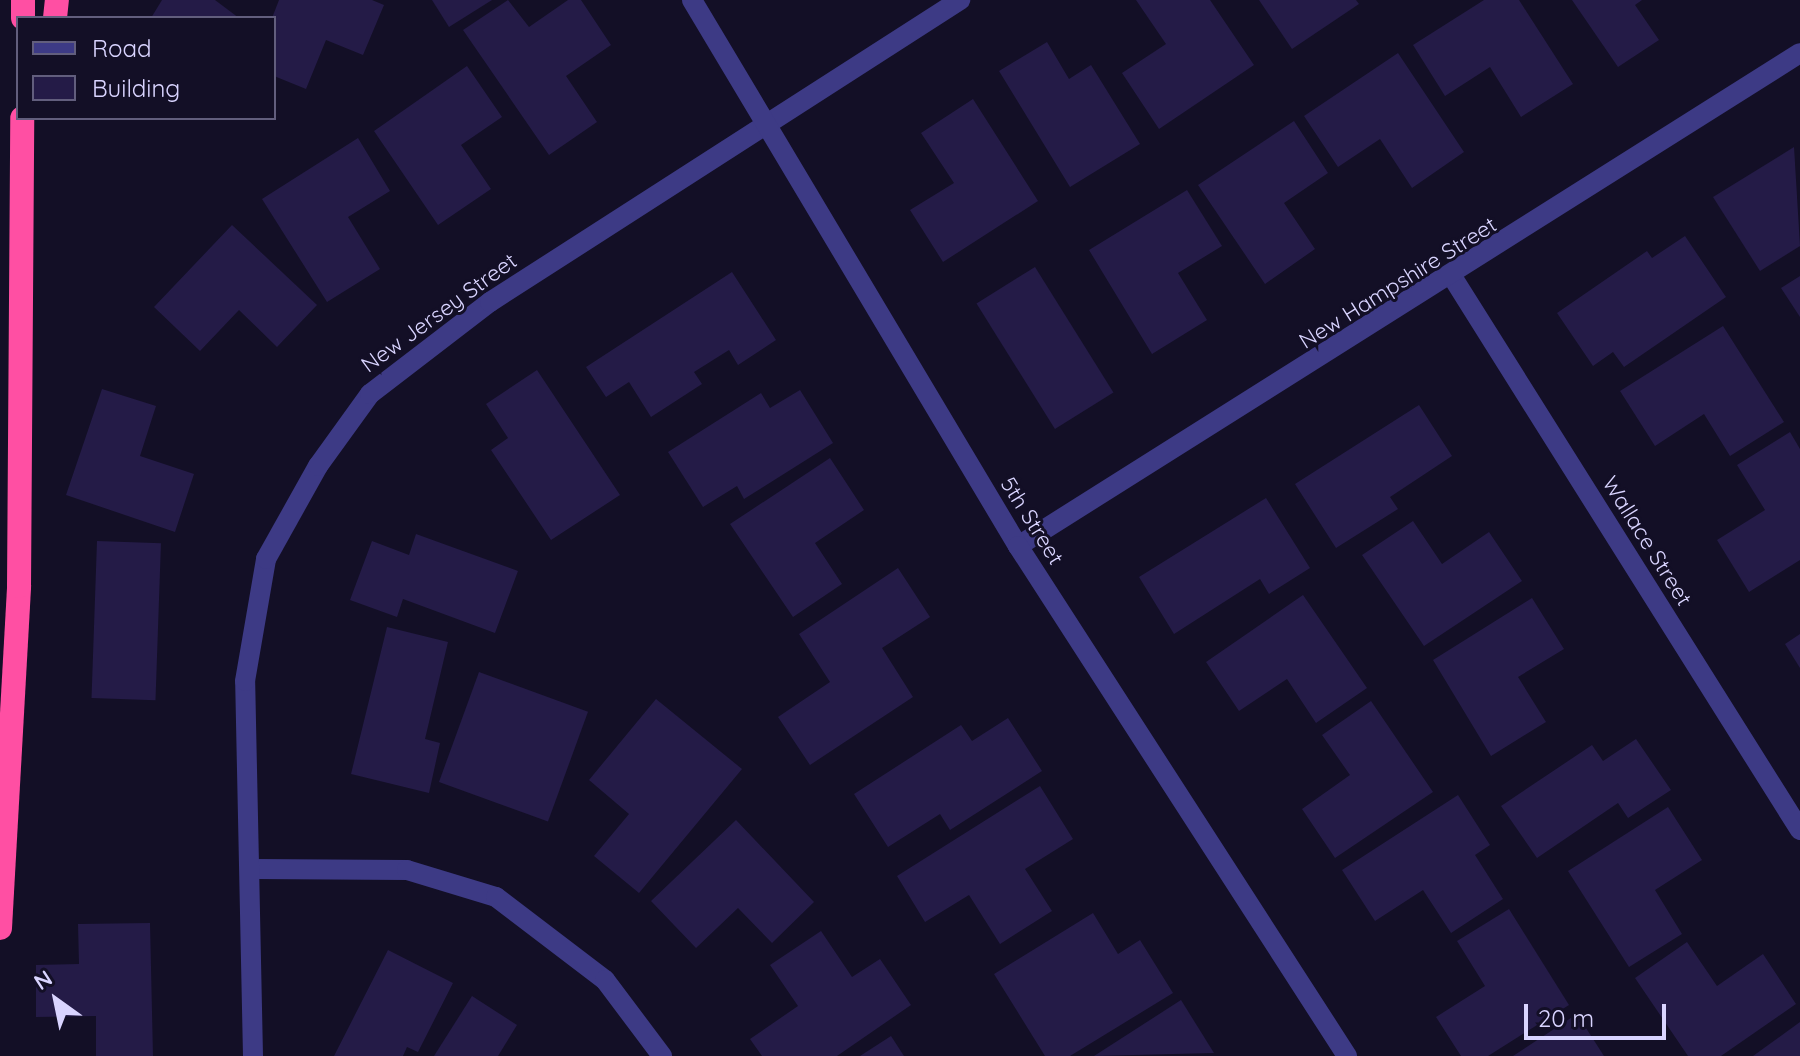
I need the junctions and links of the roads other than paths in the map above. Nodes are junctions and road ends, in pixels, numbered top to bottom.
1 (692, 0) edge
2 (960, 0) edge
3 (1800, 53) edge
4 (22, 120) edge
5 (33, 120) edge
6 (767, 123) junction
7 (21, 149) junction
8 (1453, 278) junction
9 (1018, 546) junction
10 (1800, 830) edge
11 (252, 869) junction
12 (0, 928) edge
13 (253, 1056) edge
14 (662, 1056) edge
15 (1347, 1056) edge

1 - 6 street, 5th Street
2 - 6 street, New Jersey Street
3 - 8 street, New Hampshire Street
4 - 7 highway
5 - 7 highway
6 - 9 street, 5th Street
6 - 11 street, New Jersey Street
7 - 12 highway
8 - 9 street, New Hampshire Street
8 - 10 street, Wallace Street
9 - 15 street, 5th Street
11 - 13 street, New Jersey Street
11 - 14 street

